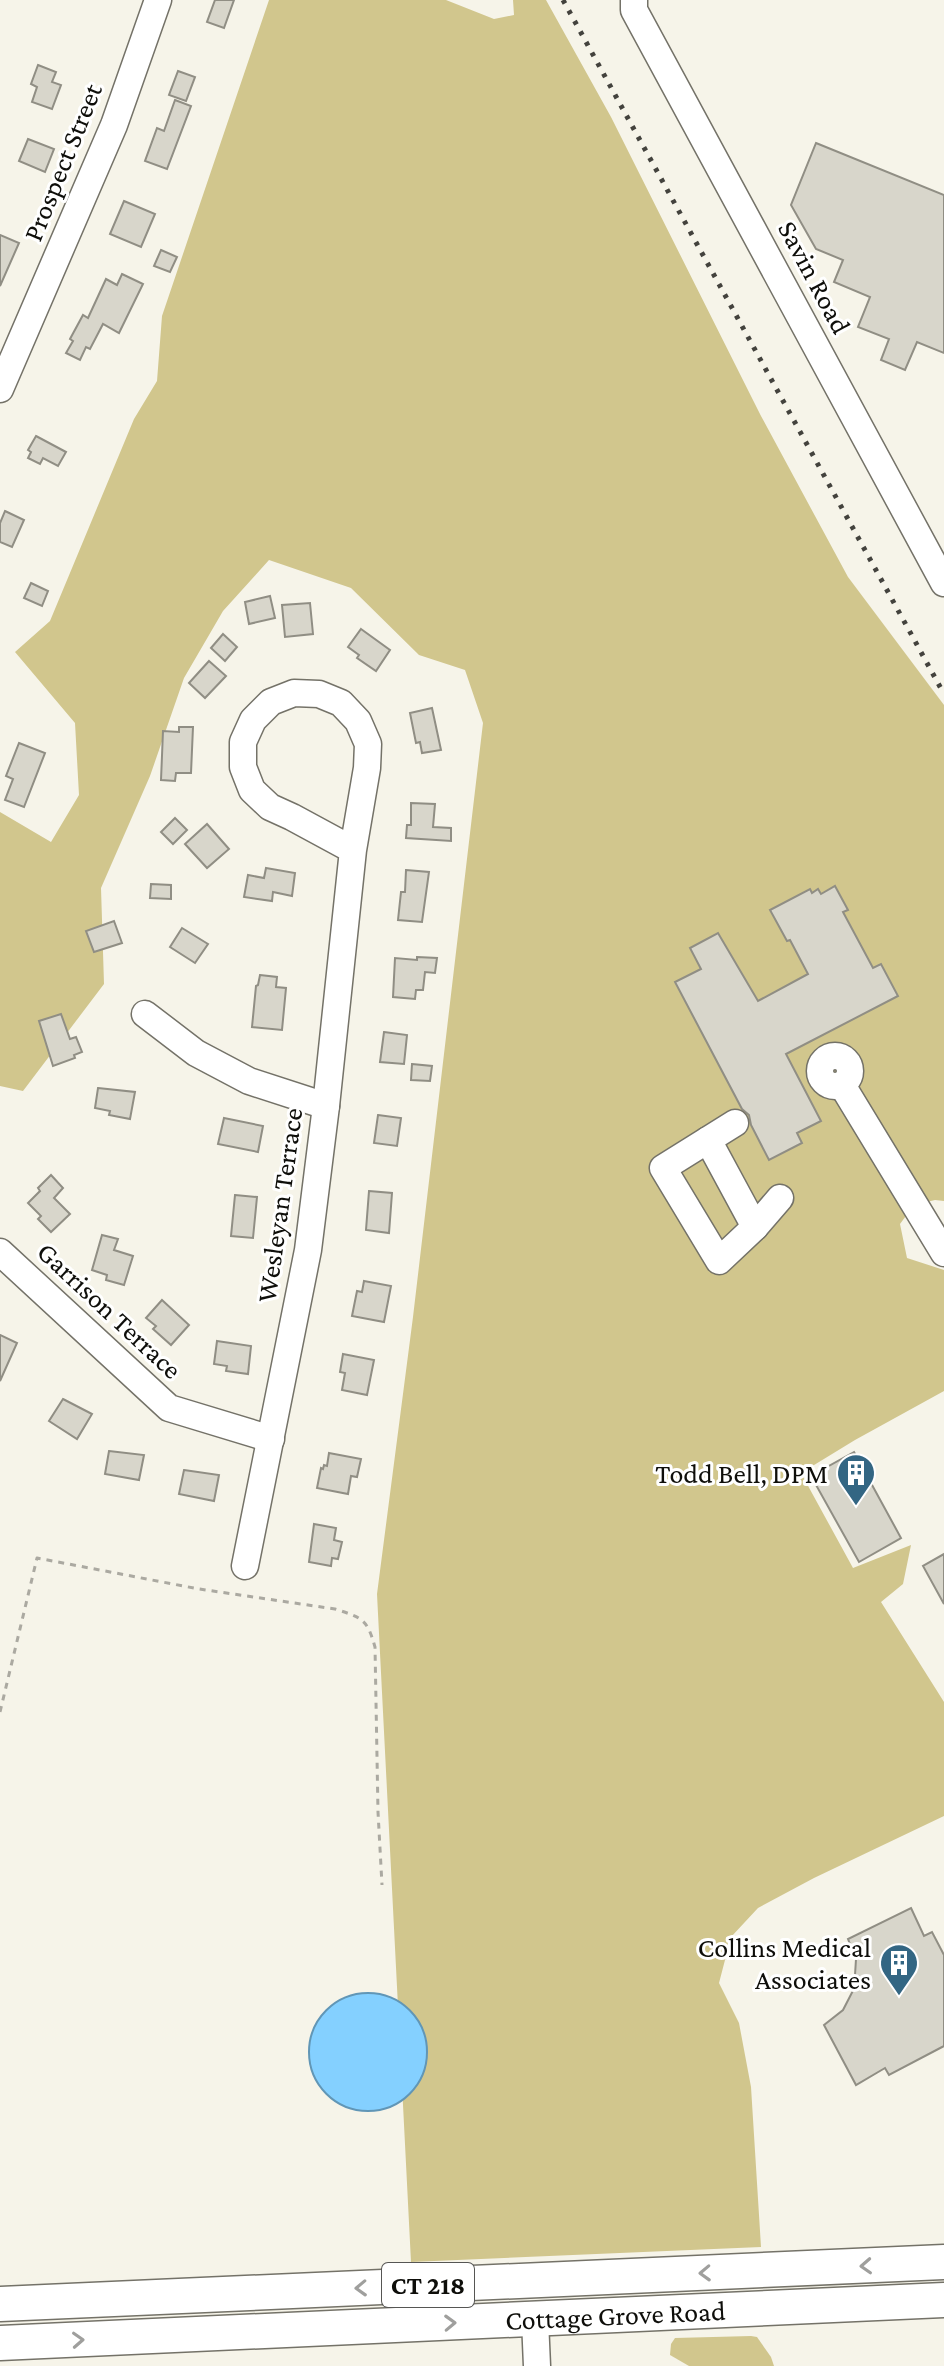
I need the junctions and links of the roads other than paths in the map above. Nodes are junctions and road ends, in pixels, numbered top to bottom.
1 (158, 0) edge
2 (634, 0) edge
3 (0, 389) edge
4 (944, 583) edge
5 (353, 850) junction
6 (145, 1014) dead end
7 (842, 1085) dead end
8 (326, 1106) junction
9 (735, 1123) dead end
10 (708, 1140) junction
11 (780, 1198) dead end
12 (755, 1227) junction
13 (0, 1252) edge
14 (944, 1253) edge
15 (271, 1439) junction
16 (245, 1566) dead end
17 (944, 2262) edge
18 (783, 2270) junction
19 (944, 2300) edge
20 (0, 2304) edge
21 (784, 2308) junction
22 (535, 2320) junction
23 (0, 2343) edge
24 (537, 2366) edge

1 - 3 street, Prospect Street
2 - 4 street, Savin Road
5 - 5 street, Wesleyan Terrace
5 - 8 street, Wesleyan Terrace
6 - 8 street
7 - 14 street
8 - 15 street, Wesleyan Terrace
9 - 10 street
10 - 12 street
10 - 12 street
11 - 12 street
13 - 15 street, Garrison Terrace
15 - 16 street, Wesleyan Terrace
17 -> 18 main road, Cottage Grove Road / CT 218
18 -> 20 main road, Cottage Grove Road / CT 218
18 - 21 main road
19 - 21 main road, Cottage Grove Road / CT 218
21 - 22 main road, Cottage Grove Road / CT 218
23 -> 22 main road, Cottage Grove Road / CT 218
22 - 24 street

